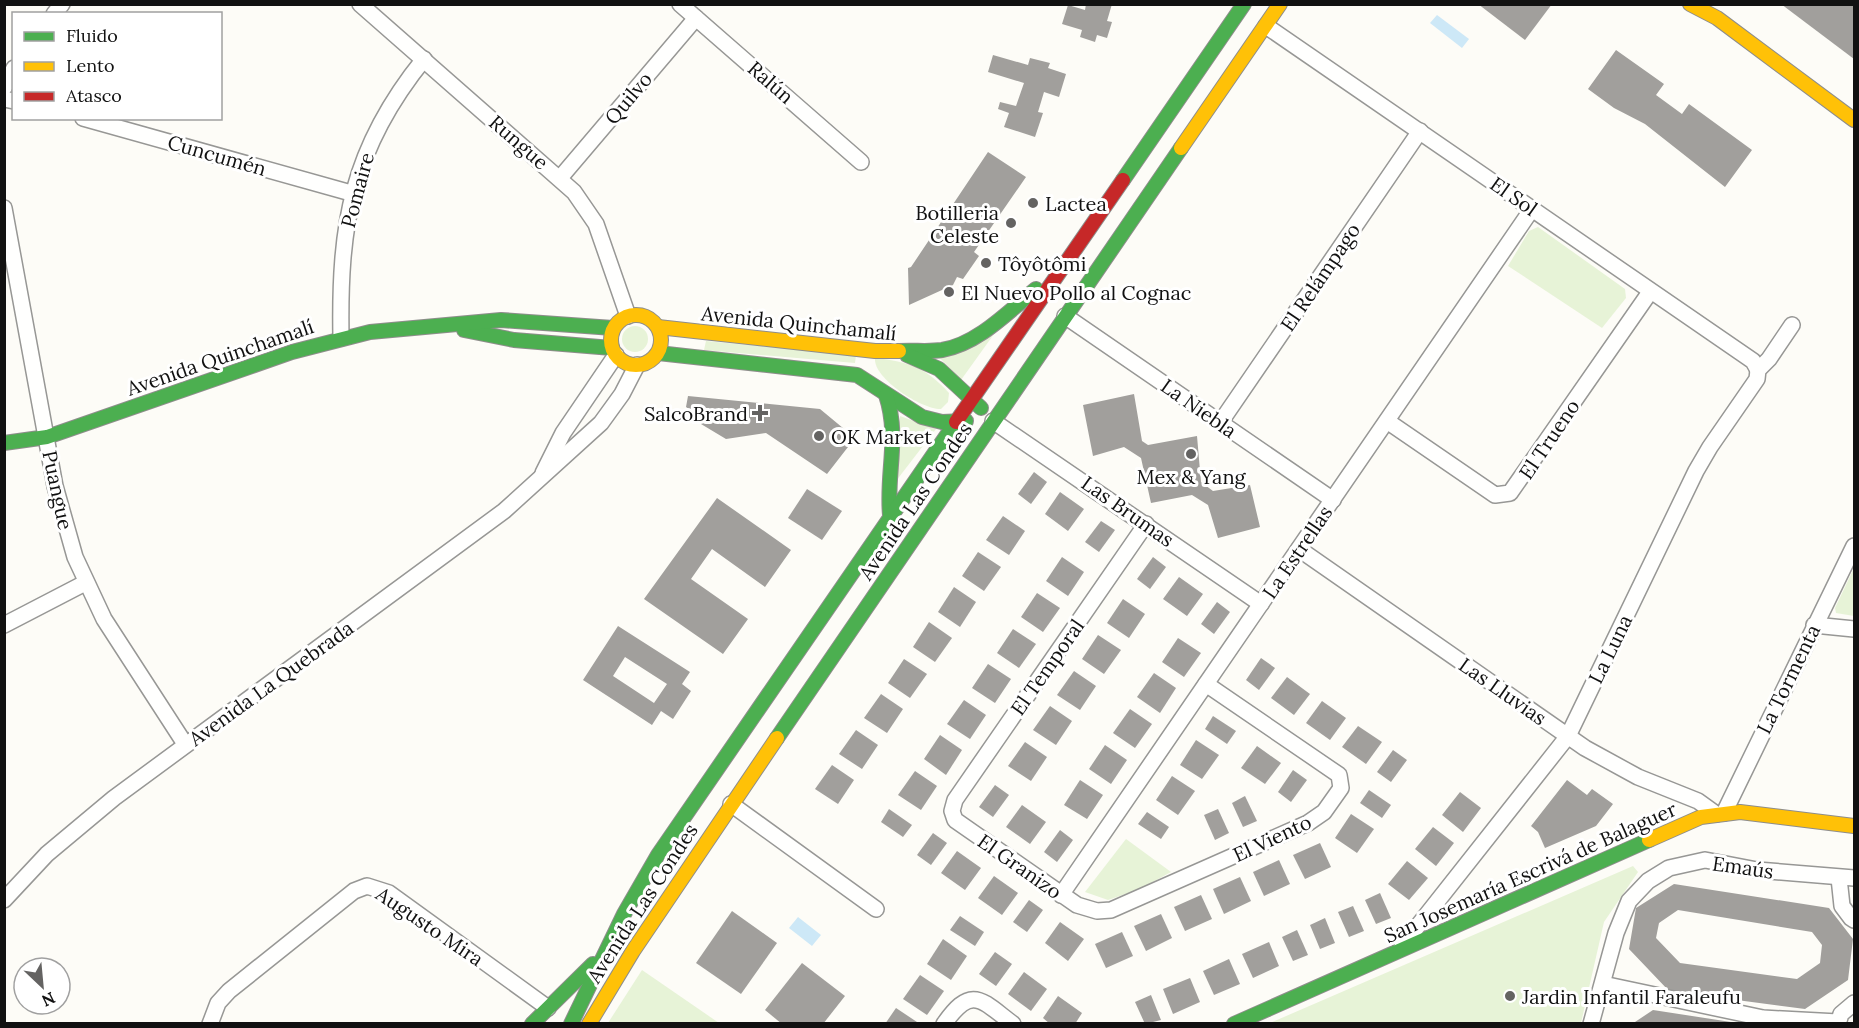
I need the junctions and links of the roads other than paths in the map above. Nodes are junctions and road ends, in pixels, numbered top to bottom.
1 (360, 4) edge
2 (680, 4) edge
3 (1244, 4) edge
4 (1280, 4) edge
5 (1690, 4) edge
6 (696, 18) junction
7 (1266, 26) junction
8 (423, 59) junction
9 (12, 72) edge
10 (4, 88) edge
11 (90, 120) edge
12 (1854, 120) edge
13 (1420, 131) junction
14 (861, 162) dead end
15 (560, 178) junction
16 (351, 193) junction
17 (4, 208) edge
18 (1532, 209) junction
19 (1060, 269) junction
20 (1650, 292) junction
21 (628, 316) junction
22 (1065, 316) junction
23 (1792, 325) dead end
24 (451, 326) junction
25 (658, 327) junction
26 (614, 328) junction
27 (341, 338) junction
28 (875, 351) junction
29 (614, 352) junction
30 (900, 352) junction
31 (658, 353) junction
32 (637, 365) junction
33 (1758, 370) junction
34 (874, 384) junction
35 (886, 395) junction
36 (972, 398) junction
37 (993, 421) junction
38 (1387, 421) junction
39 (955, 422) junction
40 (1220, 423) junction
41 (47, 437) junction
42 (4, 443) edge
43 (543, 473) junction
44 (1333, 500) junction
45 (890, 515) junction
46 (1146, 524) junction
47 (1854, 546) edge
48 (1299, 549) junction
49 (85, 583) junction
50 (1261, 604) junction
51 (4, 625) edge
52 (1814, 625) junction
53 (1854, 629) edge
54 (1206, 684) junction
55 (1568, 736) junction
56 (185, 744) junction
57 (731, 804) junction
58 (952, 811) joint
59 (1720, 813) junction
60 (1854, 826) edge
61 (1847, 878) edge
62 (677, 885) junction
63 (1061, 896) junction
64 (4, 900) edge
65 (876, 909) dead end
66 (1097, 911) joint
67 (1854, 920) edge
68 (1397, 953) junction
69 (604, 954) junction
70 (1603, 984) junction
71 (1854, 1003) edge
72 (548, 1008) junction
73 (210, 1023) edge
74 (532, 1023) edge
75 (571, 1023) edge
76 (589, 1023) edge
77 (944, 1023) edge
78 (1013, 1023) edge
79 (1234, 1023) edge
80 (1591, 1023) edge
81 (1838, 1023) edge

1 - 8 street, Rungue
2 - 6 street, Ralún
3 - 19 main road, Avenida Las Condes
4 - 7 main road, Avenida Las Condes
5 - 12 main road
6 - 14 street, Ralún
6 - 15 street, Quilvo
7 - 13 street, El Sol
7 - 22 main road, Avenida Las Condes
8 - 15 street, Rungue
8 - 16 street, Pomaire
9 - 10 street
11 - 16 street, Cuncumén
13 - 18 street, El Sol
13 - 40 street, El Relámpago
15 - 21 street, Rungue
16 - 27 street, Pomaire
17 - 41 street, Puangue
18 - 20 street, El Sol
18 - 38 street, La Estrellas
19 - 30 main road
19 - 36 main road, Avenida Las Condes
20 - 33 street, El Sol
20 - 38 street, El Trueno
21 - 25 main road
21 - 26 main road
22 - 37 main road, Avenida Las Condes
22 - 40 street, La Niebla
23 - 33 street, La Luna
24 - 26 main road, Avenida Quinchamalí
24 - 27 main road, Avenida Quinchamalí
24 - 29 main road, Avenida Quinchamalí
25 - 28 main road, Avenida Quinchamalí
25 - 31 main road
26 - 29 main road
27 - 41 main road, Avenida Quinchamalí
28 - 30 main road, Avenida Quinchamalí
28 - 34 main road
29 - 32 main road
29 - 43 street, Avenida La Quebrada
30 - 36 main road, Avenida Quinchamalí
31 - 32 main road
31 - 34 main road
32 - 43 street, Avenida La Quebrada
33 - 55 street, La Luna
34 - 35 main road
35 - 39 main road
35 - 45 main road
36 - 37 main road, Avenida Quinchamalí
36 - 39 main road, Avenida Las Condes
37 - 39 main road
37 - 46 street, Las Brumas
37 - 57 main road, Avenida Las Condes
38 - 44 street, La Estrellas
39 - 45 main road, Avenida Las Condes
40 - 44 street, La Niebla
41 - 42 main road, Avenida Quinchamalí
41 - 49 street, Puangue
43 - 56 street, Avenida La Quebrada
44 - 48 street, La Estrellas
45 - 69 main road, Avenida Las Condes
46 - 50 street, Las Brumas
46 - 58 street, El Temporal
47 - 52 street, La Tormenta
48 - 50 street, La Estrellas
48 - 55 street, Las Lluvias
49 - 51 street
49 - 56 street, Puangue
50 - 54 street, La Estrellas
52 - 53 street
52 - 59 street, La Tormenta
54 - 63 street, La Estrellas
54 - 66 street, El Viento
55 - 59 street, Las Lluvias
55 - 68 street, La Luna
56 - 64 street, Avenida La Quebrada
57 - 62 main road, Avenida Las Condes
57 - 65 street
58 - 63 street, El Granizo
59 - 60 main road, San Josemaría Escrivá de Balaguer
59 - 68 main road, San Josemaría Escrivá de Balaguer
61 - 67 street
61 - 70 street, Emaús
62 - 69 main road
62 - 76 main road, Avenida Las Condes
63 - 66 street, El Granizo
68 - 79 main road, San Josemaría Escrivá de Balaguer
69 - 72 main road
69 - 75 main road, Avenida Las Condes
70 - 80 street, Emaús
70 - 81 street
71 - 81 street
72 - 73 street, Augusto Mira
72 - 74 main road
77 - 78 street

